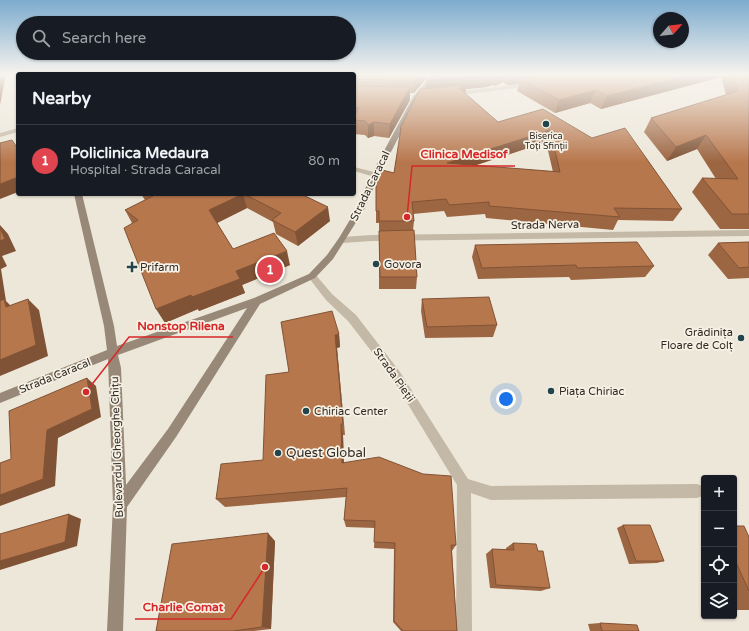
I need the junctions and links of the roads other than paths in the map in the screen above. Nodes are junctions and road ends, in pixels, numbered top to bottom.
1 (413, 103) edge
2 (16, 131) edge
3 (0, 135) edge
4 (356, 170) edge
5 (375, 175) junction
6 (78, 196) edge
7 (749, 233) edge
8 (342, 240) junction
9 (312, 276) junction
10 (257, 301) junction
11 (113, 352) junction
12 (0, 398) edge
13 (464, 484) junction
14 (697, 491) dead end
15 (120, 505) junction
16 (115, 631) edge
17 (464, 631) edge

1 - 5 main road, Strada Caracal
2 - 3 street
4 - 5 street
5 - 8 main road, Strada Caracal
6 - 11 main road, Bulevardul Gheorghe Chițu
7 - 8 street, Strada Nerva
8 - 9 main road, Strada Caracal
9 - 10 main road, Strada Caracal
9 - 13 street, Strada Pieții
10 - 11 main road, Strada Caracal
10 - 15 main road
11 - 12 main road, Strada Caracal
11 - 15 main road, Bulevardul Gheorghe Chițu
13 - 14 street
13 - 17 street
15 - 16 main road, Bulevardul Gheorghe Chițu

